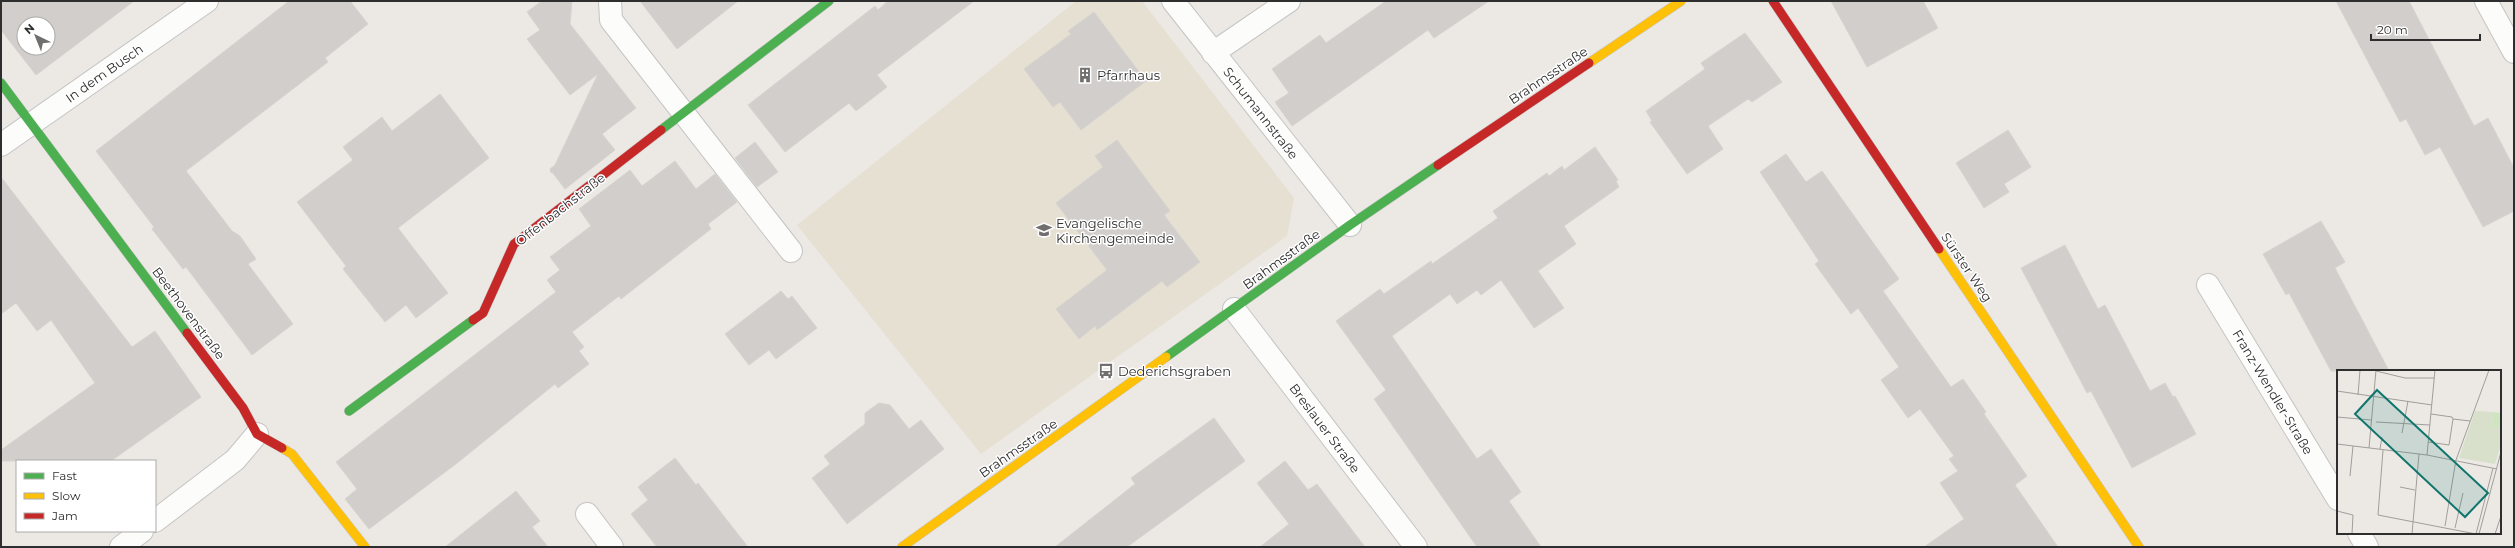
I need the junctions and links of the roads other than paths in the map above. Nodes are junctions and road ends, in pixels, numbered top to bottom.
1 (207, 1) edge
2 (610, 1) edge
3 (829, 1) edge
4 (1173, 1) edge
5 (1289, 1) edge
6 (1681, 1) edge
7 (1773, 1) edge
8 (2486, 1) edge
9 (2514, 52) edge
10 (1213, 53) junction
11 (1, 83) edge
12 (683, 114) junction
13 (31, 123) junction
14 (1, 145) edge
15 (1350, 225) junction
16 (791, 251) dead end
17 (2208, 285) dead end
18 (1234, 309) junction
19 (349, 411) dead end
20 (257, 434) junction
21 (2337, 497) edge
22 (587, 514) dead end
23 (156, 520) edge
24 (141, 532) edge
25 (2360, 534) edge
26 (121, 547) edge
27 (365, 547) edge
28 (612, 547) edge
29 (902, 547) edge
30 (1416, 547) edge
31 (2139, 547) edge
32 (2367, 547) edge

1 - 13 street, In dem Busch
2 - 12 street
3 - 12 street, Offenbachstraße
4 - 10 street, Schumannstraße
5 - 10 street
6 - 15 street, Brahmsstraße
7 - 31 street, Sürster Weg
8 - 9 street
10 - 15 street, Schumannstraße
11 - 13 street, Beethovenstraße
12 - 16 street
12 - 19 street, Offenbachstraße
13 - 14 street, In dem Busch
13 - 20 street, Beethovenstraße
15 - 18 street, Brahmsstraße
17 - 21 street, Franz-Wendler-Straße
18 - 29 street, Brahmsstraße
18 - 30 street, Breslauer Straße
20 - 23 street
20 - 27 street
22 - 28 street
24 - 26 street
25 - 32 street

